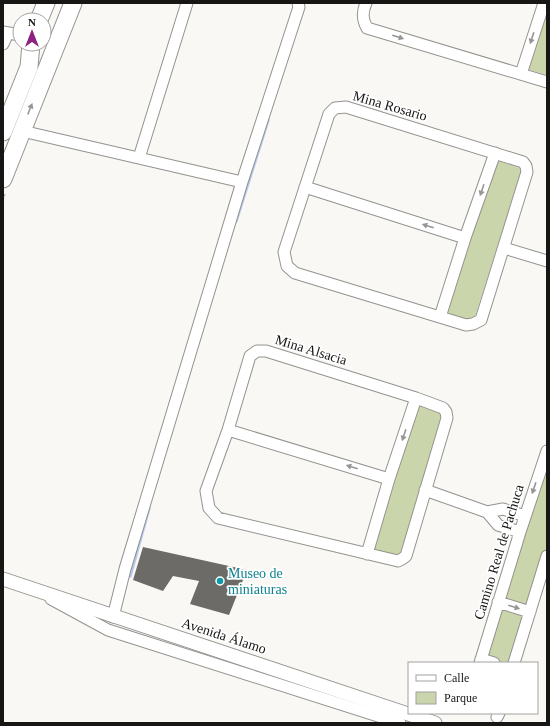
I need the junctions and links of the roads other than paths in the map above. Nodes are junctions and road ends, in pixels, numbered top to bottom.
1 (73, 3) edge
2 (187, 3) edge
3 (298, 3) edge
4 (366, 3) edge
5 (544, 3) edge
6 (5, 32) edge
7 (3, 44) edge
8 (27, 52) edge
9 (30, 52) edge
10 (521, 74) junction
11 (547, 82) edge
12 (3, 108) edge
13 (22, 131) junction
14 (3, 132) edge
15 (495, 153) junction
16 (7, 157) edge
17 (139, 158) junction
18 (3, 179) edge
19 (242, 182) junction
20 (305, 187) junction
21 (465, 238) junction
22 (504, 248) junction
23 (547, 261) edge
24 (440, 317) junction
25 (416, 398) junction
26 (228, 430) junction
27 (547, 451) edge
28 (389, 479) junction
29 (425, 490) junction
30 (487, 512) junction
31 (525, 516) junction
32 (520, 532) junction
33 (367, 554) junction
34 (547, 556) edge
35 (3, 579) edge
36 (31, 589) junction
37 (498, 602) junction
38 (530, 612) junction
39 (113, 617) junction
40 (481, 661) edge
41 (514, 662) edge
42 (400, 723) edge
43 (435, 723) edge

13 -> 1 main road
2 - 17 street
3 - 19 street
4 -> 10 street
5 -> 10 street
6 - 7 street
8 - 12 main road
9 - 14 main road
10 - 11 street
13 - 16 main road
13 - 17 street
15 - 20 street, Mina Rosario
15 -> 21 street
15 - 22 street, Mina Rosario
16 - 18 main road
17 - 19 street
19 - 39 street
21 -> 20 street
20 - 24 street, Mina Rosario
21 - 24 street
22 - 23 street
22 - 24 street, Mina Rosario
25 - 26 street, Mina Alsacia
25 -> 28 street
25 - 29 street, Mina Alsacia
28 -> 26 street
26 - 33 street, Mina Alsacia
27 -> 31 street, Camino Real de Pachuca
28 - 33 street
29 - 30 street
29 - 33 street, Mina Alsacia
30 - 31 street
30 - 32 street
31 - 32 street, Camino Real de Pachuca
32 - 37 street, Camino Real de Pachuca
34 - 38 street
35 - 36 street, Avenida Álamo
36 - 39 street, Avenida Álamo
36 - 42 street
37 -> 38 street
37 - 40 street, Camino Real de Pachuca
38 - 41 street
39 - 43 street, Avenida Álamo

